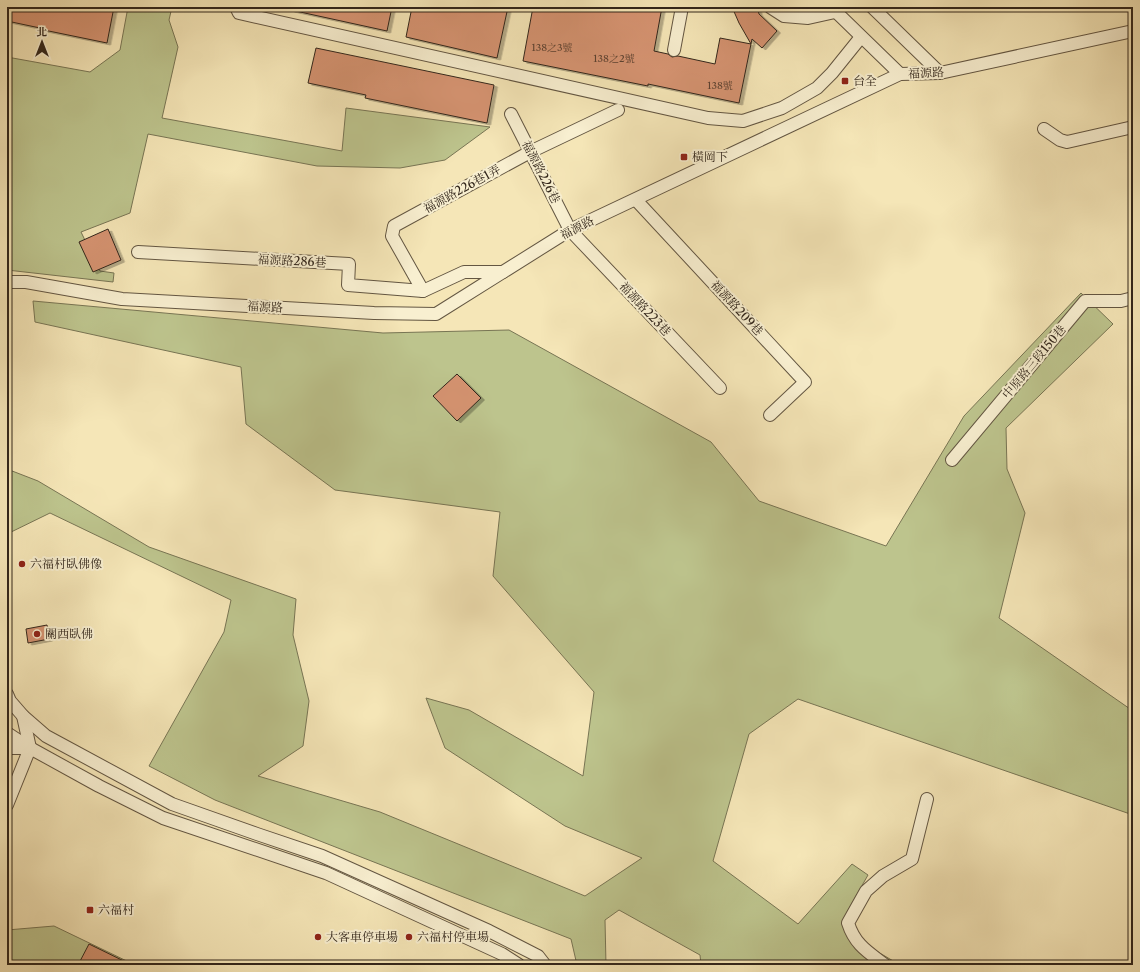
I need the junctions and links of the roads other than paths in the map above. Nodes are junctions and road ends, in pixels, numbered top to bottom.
1 (236, 7) edge
2 (682, 7) edge
3 (770, 7) edge
4 (872, 7) edge
5 (833, 9) edge
6 (1133, 31) edge
7 (861, 37) junction
8 (674, 50) dead end
9 (940, 73) junction
10 (900, 74) junction
11 (618, 110) dead end
12 (511, 114) dead end
13 (1133, 127) edge
14 (1044, 129) dead end
15 (530, 152) junction
16 (636, 200) junction
17 (570, 230) junction
18 (138, 252) dead end
19 (503, 272) junction
20 (7, 282) edge
21 (423, 291) junction
22 (1133, 298) edge
23 (720, 388) dead end
24 (770, 415) dead end
25 (952, 460) dead end
26 (7, 694) edge
27 (23, 716) junction
28 (7, 733) edge
29 (7, 748) edge
30 (30, 748) junction
31 (8, 799) edge
32 (927, 799) dead end
33 (519, 965) edge
34 (545, 965) edge
35 (885, 965) edge

1 - 7 street
2 - 8 street
3 - 5 street
4 - 9 street
5 - 7 street
6 - 9 street, 福源路
7 - 10 street
9 - 10 street, 福源路
10 - 16 street, 福源路
11 - 15 street, 福源路226巷1弄
12 - 15 street, 福源路226巷
13 - 14 street
15 - 17 street, 福源路226巷
15 - 21 street, 福源路226巷1弄
16 - 17 street, 福源路
16 - 24 street, 福源路209巷
17 - 19 street, 福源路
17 - 23 street, 福源路223巷
18 - 21 street, 福源路286巷
19 - 20 street, 福源路
19 - 21 street
22 - 25 street, 中原路三段150巷
26 - 27 street
27 - 30 street
27 - 34 street
28 - 30 street
29 - 30 street
30 - 31 street
30 - 33 street
32 - 35 street

